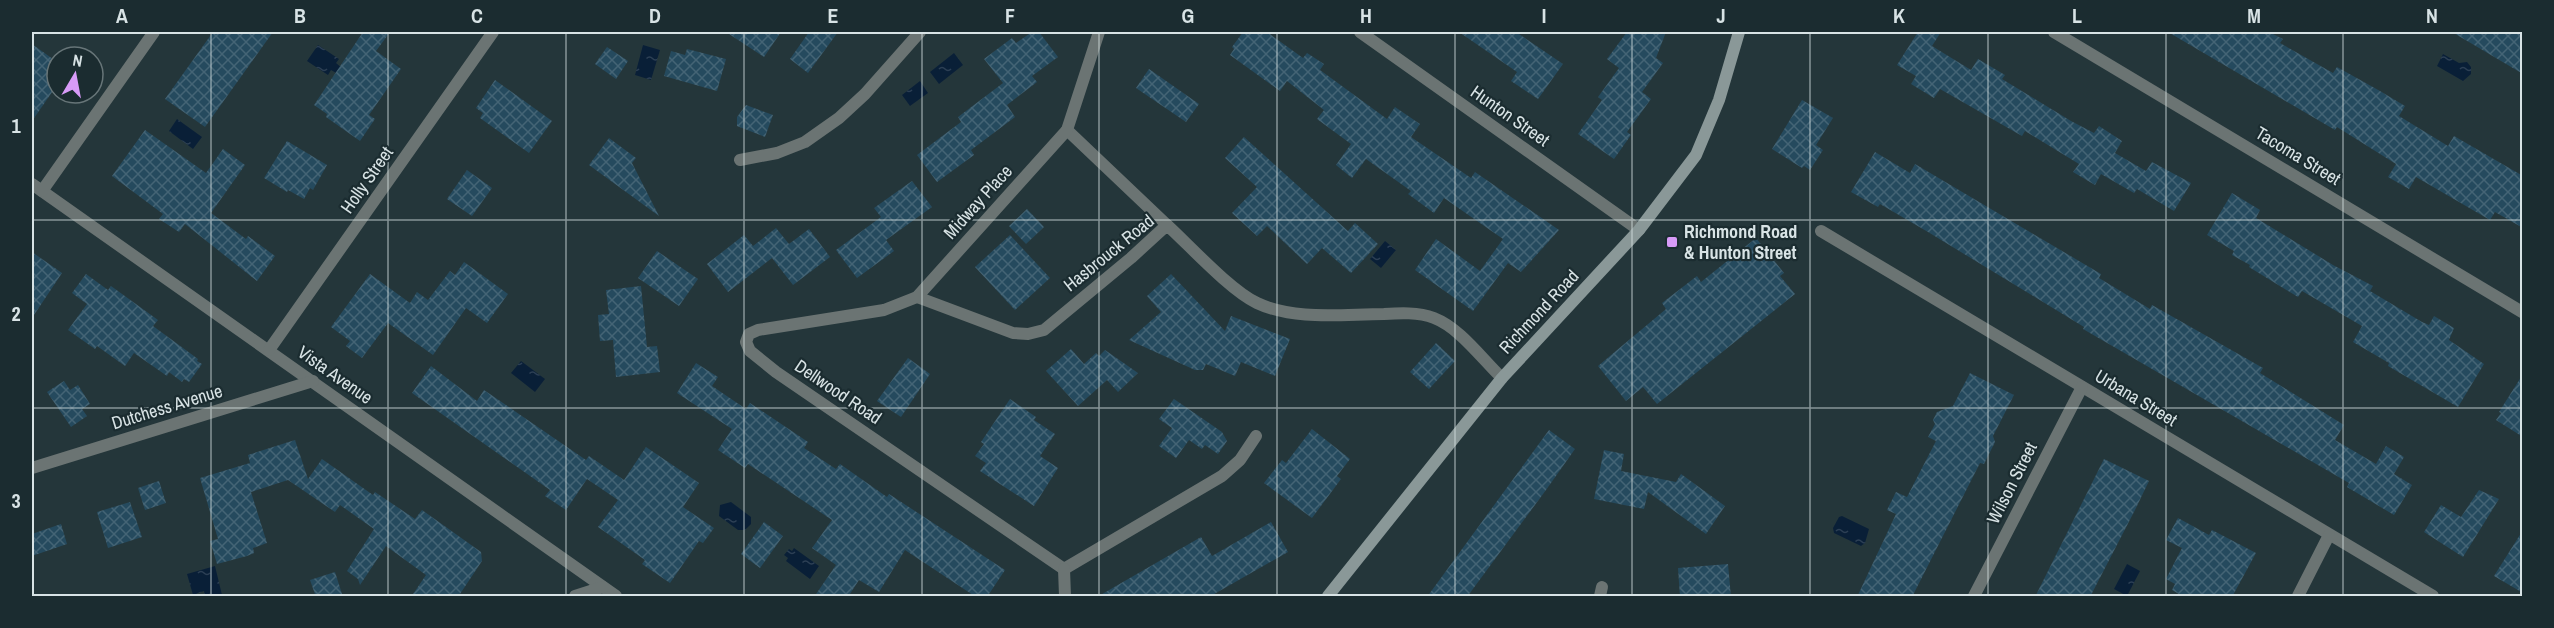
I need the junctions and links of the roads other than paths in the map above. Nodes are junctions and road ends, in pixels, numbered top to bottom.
1 (154, 32) edge
2 (493, 32) edge
3 (920, 32) edge
4 (1099, 32) edge
5 (1360, 32) edge
6 (1739, 32) edge
7 (2054, 32) edge
8 (1067, 130) junction
9 (740, 160) dead end
10 (37, 187) edge
11 (1167, 225) junction
12 (1639, 231) junction
13 (1821, 231) dead end
14 (917, 297) junction
15 (2523, 312) edge
16 (269, 350) junction
17 (1502, 378) junction
18 (313, 381) junction
19 (2082, 387) junction
20 (1256, 436) dead end
21 (32, 468) edge
22 (2330, 535) junction
23 (1064, 569) junction
24 (603, 588) junction
25 (575, 597) edge
26 (616, 597) edge
27 (1065, 597) edge
28 (1328, 597) edge
29 (1974, 597) edge
30 (2298, 597) edge
31 (2433, 597) edge

1 - 10 street
2 - 16 street, Holly Street
3 - 9 street
4 - 8 street
5 - 12 street, Hunton Street
6 - 12 main road, Richmond Road
7 - 15 street, Tacoma Street
8 - 11 street
8 - 14 street, Midway Place
10 - 16 street, Vista Avenue
11 - 14 street, Hasbrouck Road
11 - 17 street, Hasbrouck Road
12 - 17 main road, Richmond Road
13 - 19 street, Urbana Street
14 - 23 street, Dellwood Road
16 - 18 street, Vista Avenue
17 - 28 main road, Richmond Road
18 - 21 street, Dutchess Avenue
18 - 24 street, Vista Avenue
19 - 22 street, Urbana Street
19 - 29 street, Wilson Street
20 - 23 street
22 - 30 street
22 - 31 street, Urbana Street
23 - 27 street
24 - 25 street
24 - 26 street, Vista Avenue

